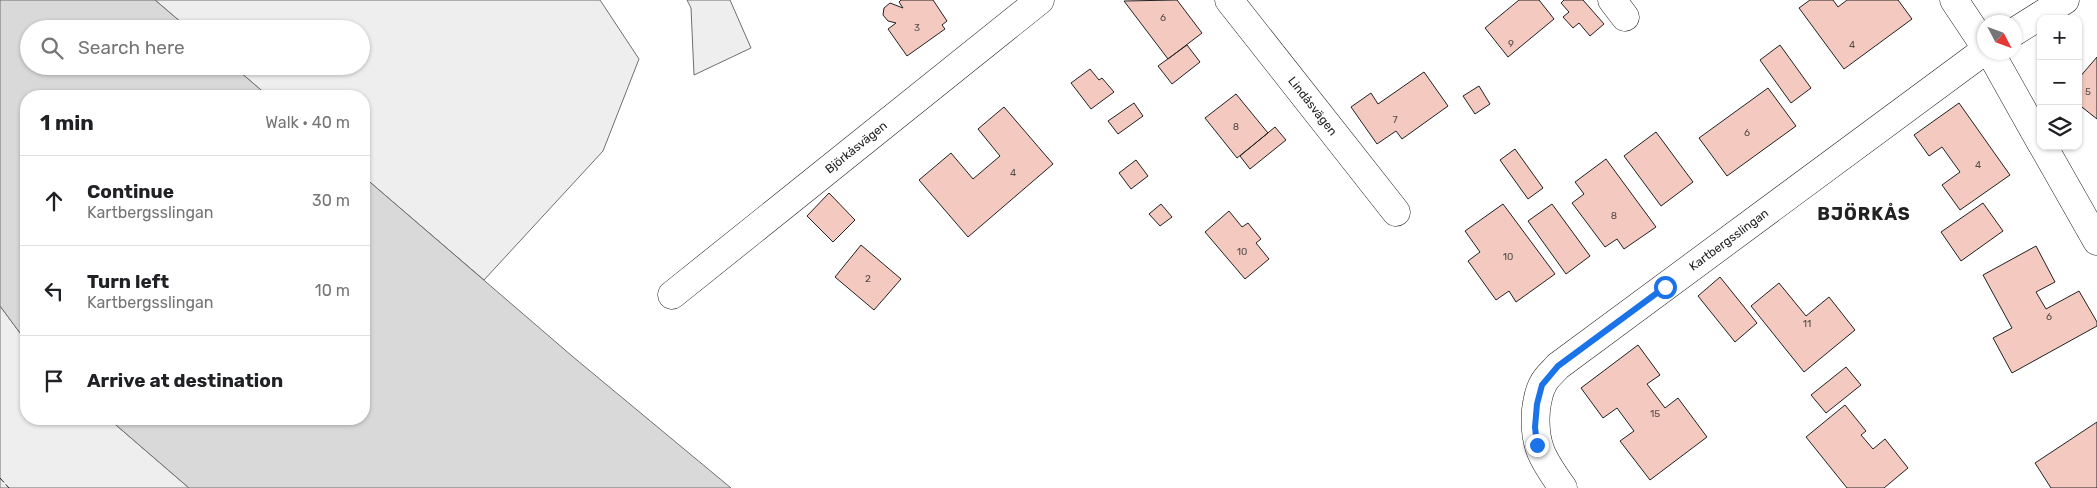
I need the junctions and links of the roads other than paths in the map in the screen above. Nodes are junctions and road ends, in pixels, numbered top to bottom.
1 (1040, 0) edge
2 (1229, 0) edge
3 (1954, 0) edge
4 (2065, 0) edge
5 (2022, 27) edge
6 (1977, 34) edge
7 (1977, 56) edge
8 (1994, 60) edge
9 (2037, 136) edge
10 (2045, 150) edge
11 (1396, 212) dead end
12 (2097, 241) edge
13 (672, 296) dead end
14 (1563, 488) edge

1 - 13 street, Björkåsvägen
2 - 11 street, Lindåsvägen
3 - 6 street
4 - 5 street
7 - 14 street, Kartbergsslingan
8 - 9 street
10 - 12 street

